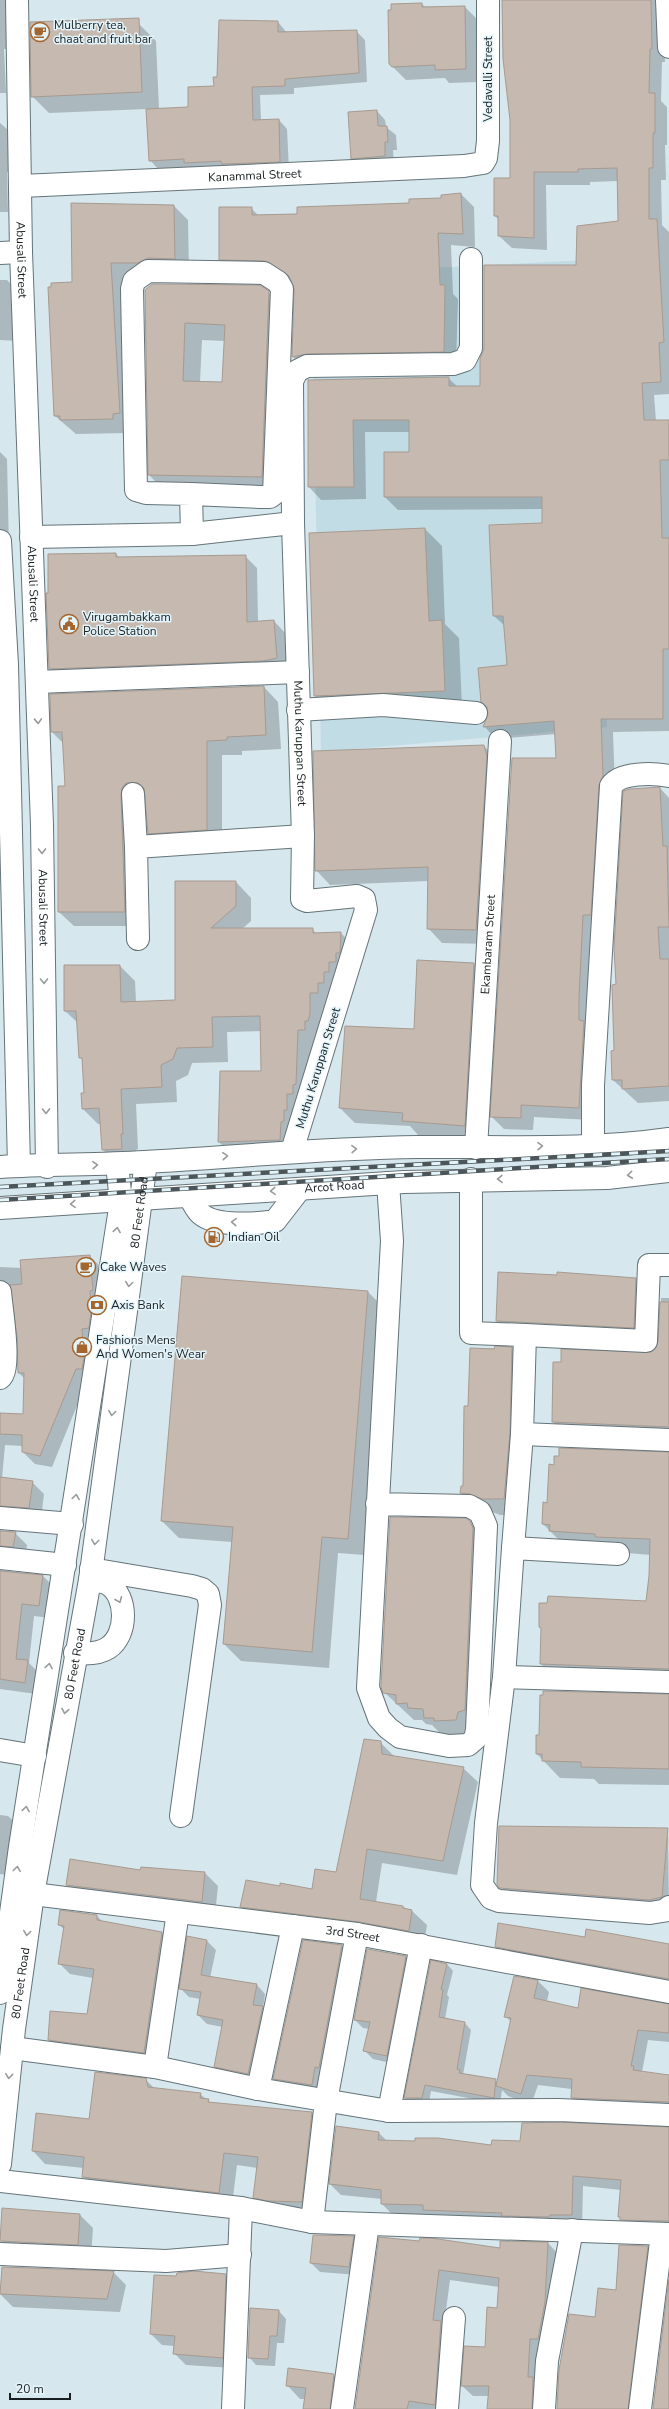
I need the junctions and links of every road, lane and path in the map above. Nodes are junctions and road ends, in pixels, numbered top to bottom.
1 (17, 0) edge
2 (488, 0) edge
3 (667, 0) edge
4 (669, 47) edge
5 (486, 158) joint
6 (21, 186) junction
7 (10, 252) edge
8 (470, 259) dead end
9 (191, 494) junction
10 (293, 523) junction
11 (192, 534) junction
12 (31, 537) junction
13 (0, 541) edge
14 (34, 591) junction
15 (1, 594) edge
16 (3, 665) edge
17 (298, 672) junction
18 (37, 682) junction
19 (298, 710) junction
20 (476, 713) dead end
21 (500, 741) dead end
22 (669, 776) edge
23 (133, 794) dead end
24 (6, 827) edge
25 (302, 836) junction
26 (136, 847) junction
27 (138, 940) dead end
28 (669, 1139) edge
29 (593, 1145) junction
30 (476, 1148) junction
31 (292, 1151) junction
32 (146, 1162) junction
33 (118, 1164) junction
34 (9, 1166) edge
35 (47, 1167) junction
36 (669, 1171) edge
37 (471, 1180) junction
38 (388, 1183) junction
39 (299, 1190) junction
40 (189, 1196) junction
41 (131, 1201) junction
42 (0, 1208) edge
43 (669, 1265) edge
44 (0, 1292) edge
45 (525, 1335) junction
46 (0, 1378) edge
47 (522, 1434) junction
48 (669, 1440) edge
49 (377, 1504) junction
50 (0, 1518) edge
51 (72, 1524) junction
52 (513, 1548) junction
53 (618, 1554) dead end
54 (0, 1558) edge
55 (65, 1565) junction
56 (90, 1574) junction
57 (75, 1654) junction
58 (504, 1677) junction
59 (669, 1682) edge
60 (0, 1750) edge
61 (35, 1756) junction
62 (181, 1816) dead end
63 (16, 1891) edge
64 (669, 1906) edge
65 (178, 1912) junction
66 (293, 1926) junction
67 (357, 1934) junction
68 (421, 1945) junction
69 (669, 1992) edge
70 (0, 1993) edge
71 (12, 2048) junction
72 (155, 2067) junction
73 (258, 2089) junction
74 (326, 2101) junction
75 (389, 2111) junction
76 (669, 2115) edge
77 (0, 2164) edge
78 (0, 2181) edge
79 (241, 2208) junction
80 (312, 2222) junction
81 (368, 2224) junction
82 (572, 2230) junction
83 (665, 2234) edge
84 (0, 2254) edge
85 (240, 2255) junction
86 (454, 2318) dead end
87 (233, 2409) edge
88 (342, 2409) edge
89 (447, 2409) edge
90 (544, 2409) edge
91 (640, 2409) edge

1 - 6 street, Abusali Street
2 - 5 street, Vedavalli Street
3 - 4 street
5 - 6 street, Kanammal Street
6 - 7 street, Abusali Street
7 - 12 street, Abusali Street
8 - 10 street, Muthu Karuppan Street
9 - 9 street
9 - 11 street
10 - 11 street
10 - 17 street, Muthu Karuppan Street
11 - 12 street
12 - 14 street, Abusali Street
13 - 15 street
14 - 15 street
14 - 18 street, Abusali Street
15 - 16 street
16 - 24 street
17 - 18 street
17 - 19 street, Muthu Karuppan Street
18 -> 35 street, Abusali Street
19 - 20 street
19 - 25 street, Muthu Karuppan Street
21 - 30 street, Ekambaram Street
22 - 29 street
23 - 26 street
24 - 34 street
25 - 26 street
25 - 31 street, Muthu Karuppan Street
26 - 27 street
28 - 29 street
30 -> 29 street
31 -> 30 street
32 -> 31 street
32 - 33 street
32 - 41 street, 80 Feet Road
35 -> 33 street
33 - 41 street, 80 Feet Road
34 - 35 street
36 -> 37 street, Arcot Road
37 - 38 street, Arcot Road
37 - 45 street
38 - 39 street, Arcot Road
38 - 49 street
39 -> 40 street, Arcot Road
39 -> 40 street
40 - 41 street, Arcot Road
41 -> 42 street, Arcot Road
51 -> 41 street, 80 Feet Road
41 -> 56 street, 80 Feet Road
43 - 45 street
44 - 46 street
45 - 47 street
47 - 48 street
47 - 52 street
49 - 49 street
50 - 51 street
51 - 55 street, 80 Feet Road
52 - 53 street
52 - 58 street
54 - 55 street
61 -> 55 street, 80 Feet Road
56 - 57 street, 80 Feet Road
56 -> 57 street
56 - 62 street
57 -> 63 street, 80 Feet Road
58 - 59 street
58 - 64 street
60 - 61 street
63 -> 61 street, 80 Feet Road
63 - 65 street, 3rd Street
63 - 70 street, 80 Feet Road
63 -> 71 street, 80 Feet Road
65 - 66 street, 3rd Street
65 - 72 street
66 - 67 street, 3rd Street
66 - 73 street
67 - 68 street, 3rd Street
67 - 74 street
68 - 69 street, 3rd Street
68 - 75 street
71 - 72 street
71 -> 77 street, 80 Feet Road
72 - 73 street
73 - 74 street
74 - 75 street
74 - 80 street
75 - 76 street
78 - 79 street
79 - 80 street
79 - 85 street
80 - 81 street
81 - 82 street
81 - 88 street
82 - 83 street
82 - 90 street
83 - 91 street
84 - 85 street
85 - 87 street
86 - 89 street

